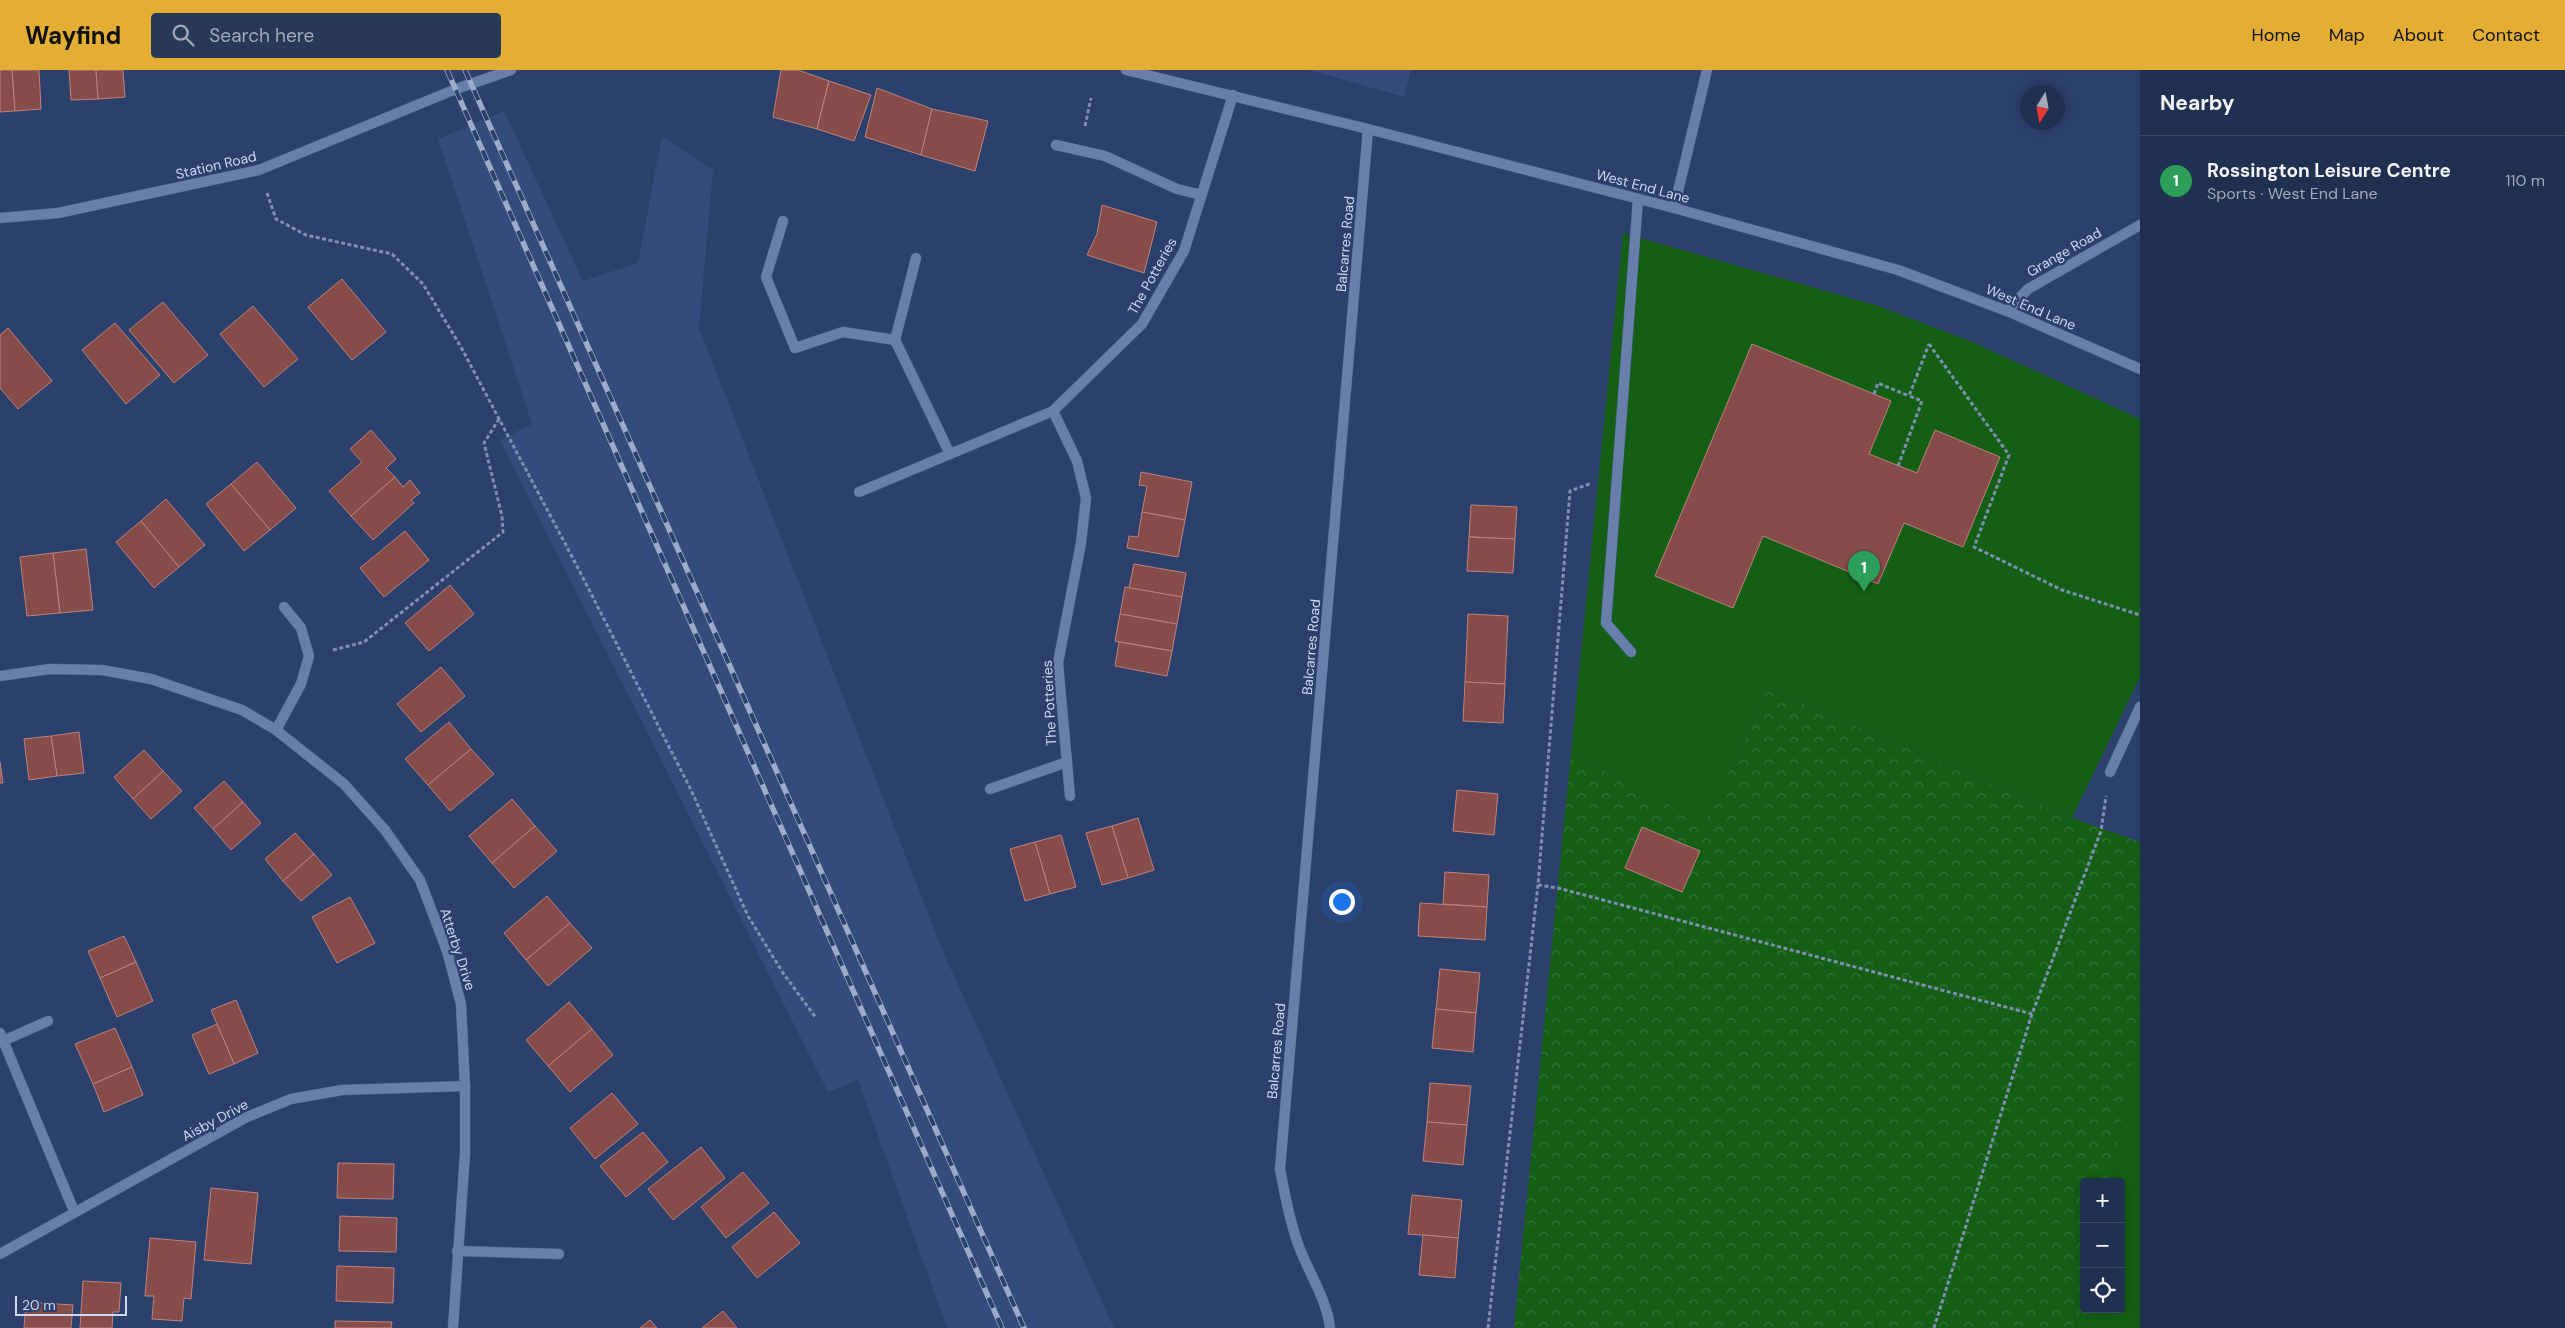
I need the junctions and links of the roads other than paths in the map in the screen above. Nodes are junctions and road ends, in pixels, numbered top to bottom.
1 (511, 70) edge
2 (1126, 70) edge
3 (1707, 70) edge
4 (1233, 95) junction
5 (1368, 128) junction
6 (1056, 146) dead end
7 (1202, 195) junction
8 (1638, 199) junction
9 (1674, 208) junction
10 (0, 218) edge
11 (783, 221) dead end
12 (2140, 225) edge
13 (916, 258) dead end
14 (2008, 311) junction
15 (895, 340) junction
16 (2140, 369) edge
17 (1053, 411) junction
18 (950, 454) junction
19 (859, 492) dead end
20 (284, 607) dead end
21 (1631, 652) dead end
22 (0, 676) edge
23 (2140, 707) edge
24 (276, 730) junction
25 (1067, 762) junction
26 (2110, 772) road end
27 (990, 789) dead end
28 (1070, 796) dead end
29 (48, 1020) dead end
30 (2, 1037) edge
31 (465, 1086) junction
32 (74, 1211) junction
33 (457, 1251) junction
34 (0, 1254) edge
35 (560, 1254) dead end
36 (454, 1328) edge
37 (1330, 1328) edge

1 - 10 street, Station Road
2 - 4 street, West End Lane
3 - 9 street
4 - 5 street, West End Lane
4 - 7 street, The Potteries
5 - 8 street, West End Lane
5 - 37 street, Balcarres Road
6 - 7 street
7 - 17 street, The Potteries
8 - 9 street, West End Lane
8 - 21 street
9 - 14 street, West End Lane
11 - 15 street
12 - 14 street, Grange Road
13 - 15 street
14 - 16 street, West End Lane
15 - 18 street
17 - 18 street, The Potteries
17 - 25 street, The Potteries
18 - 19 street, The Potteries
20 - 24 street
22 - 24 street, Atterby Drive
23 - 26 street
24 - 31 street, Atterby Drive
25 - 27 street, The Potteries
25 - 28 street, The Potteries
29 - 30 street
30 - 32 street
31 - 32 street, Aisby Drive
31 - 33 street, Atterby Drive
32 - 34 street, Aisby Drive
33 - 35 street
33 - 36 street, Atterby Drive

